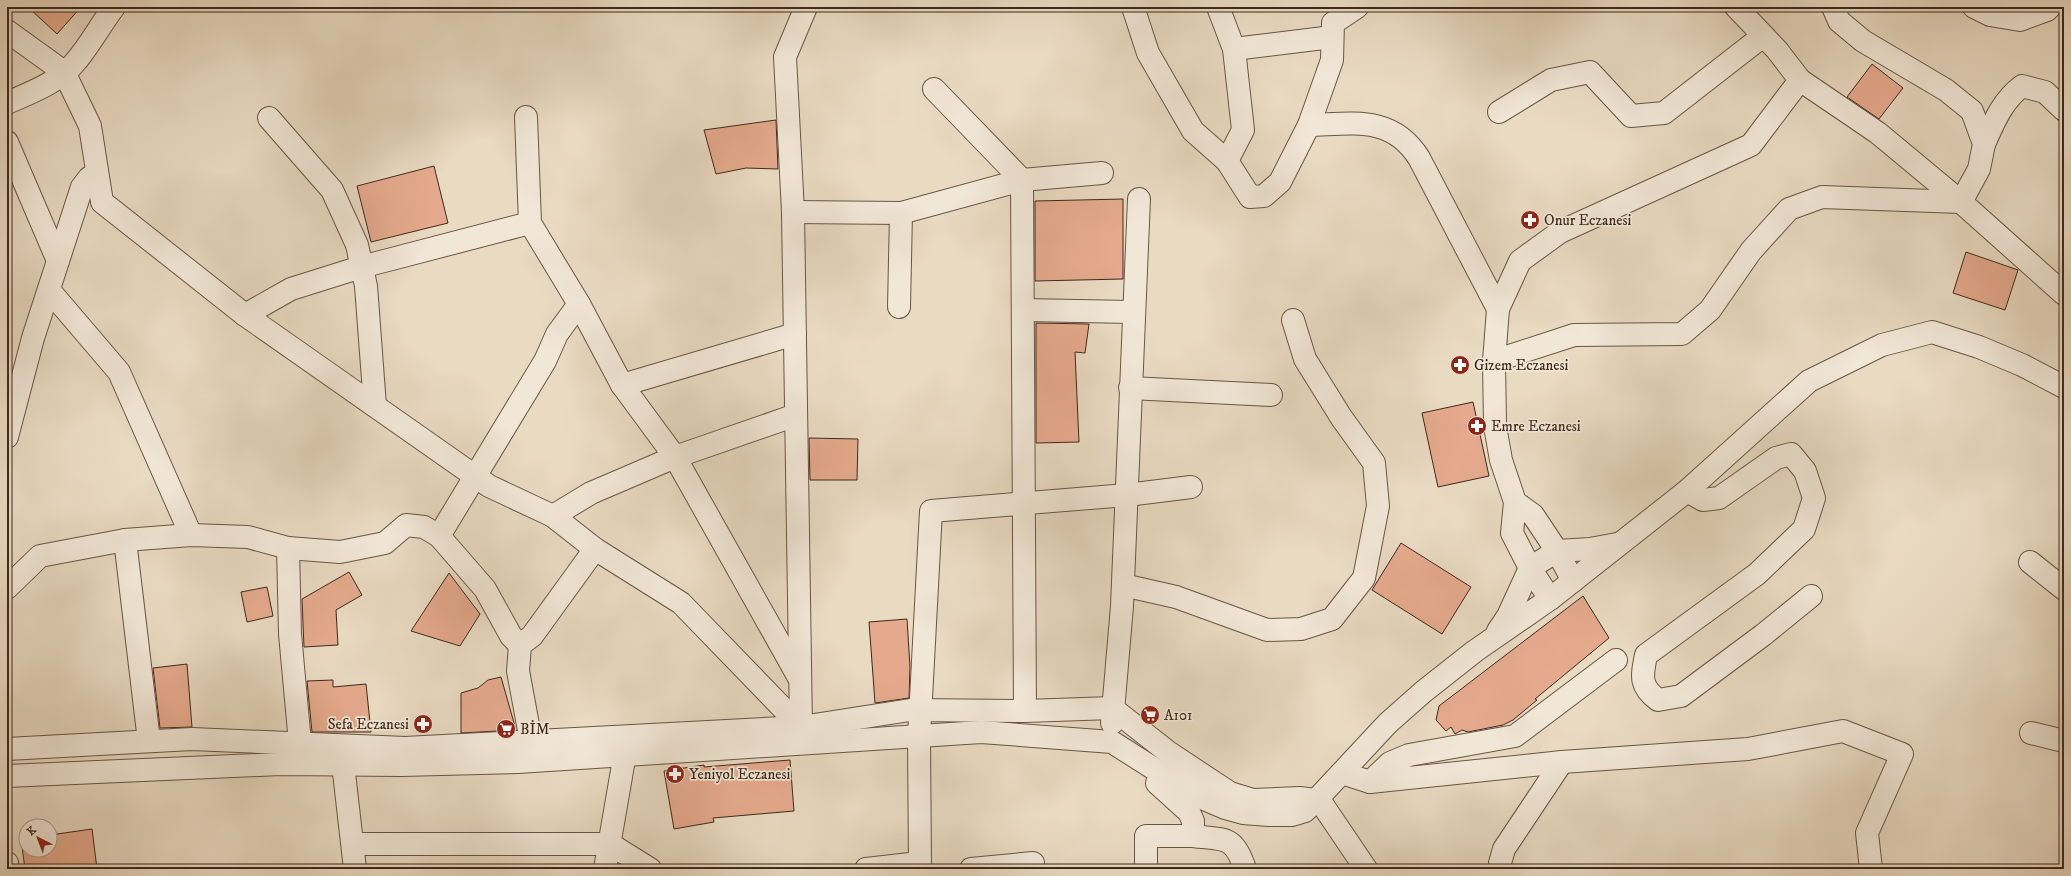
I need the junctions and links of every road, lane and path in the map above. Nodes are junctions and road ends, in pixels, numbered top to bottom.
1 (114, 7) edge
2 (806, 7) edge
3 (1133, 7) edge
4 (1218, 7) edge
5 (1357, 7) edge
6 (1736, 7) edge
7 (1832, 7) edge
8 (1974, 7) edge
9 (2050, 7) edge
10 (7, 31) edge
11 (1763, 36) junction
12 (1332, 37) junction
13 (1234, 49) junction
14 (64, 72) junction
15 (1800, 80) junction
16 (934, 89) dead end
17 (7, 103) edge
18 (2064, 110) edge
19 (1499, 112) dead end
20 (526, 117) dead end
21 (269, 118) dead end
22 (1309, 125) junction
23 (7, 142) edge
24 (1984, 144) junction
25 (1227, 161) junction
26 (97, 172) junction
27 (1102, 173) dead end
28 (1022, 180) junction
29 (1139, 199) dead end
30 (1961, 202) junction
31 (793, 212) junction
32 (901, 213) junction
33 (530, 223) junction
34 (58, 260) junction
35 (361, 267) junction
36 (49, 290) junction
37 (2064, 294) edge
38 (579, 304) junction
39 (899, 307) dead end
40 (1498, 309) junction
41 (1023, 310) junction
42 (1133, 312) junction
43 (245, 315) junction
44 (1293, 320) dead end
45 (795, 334) junction
46 (1494, 361) junction
47 (622, 385) junction
48 (2064, 386) edge
49 (1130, 388) junction
50 (1271, 395) dead end
51 (375, 406) junction
52 (796, 415) junction
53 (7, 437) edge
54 (675, 457) junction
55 (474, 475) junction
56 (1191, 487) dead end
57 (1687, 492) junction
58 (1127, 495) junction
59 (1515, 502) junction
60 (1024, 503) junction
61 (553, 516) junction
62 (191, 534) junction
63 (439, 536) junction
64 (125, 540) junction
65 (1619, 543) junction
66 (288, 548) junction
67 (595, 549) junction
68 (1557, 550) junction
69 (2030, 562) dead end
70 (1530, 568) junction
71 (1573, 581) junction
72 (1123, 585) junction
73 (7, 588) edge
74 (2064, 589) edge
75 (1811, 596) dead end
76 (1550, 599) junction
77 (1495, 637) junction
78 (520, 644) junction
79 (1616, 660) dead end
80 (800, 679) junction
81 (1112, 708) junction
82 (921, 710) junction
83 (1025, 711) junction
84 (801, 727) junction
85 (2031, 733) dead end
86 (919, 736) junction
87 (149, 741) junction
88 (531, 741) junction
89 (2064, 741) edge
90 (1112, 742) junction
91 (300, 744) junction
92 (627, 746) junction
93 (7, 749) edge
94 (1562, 762) junction
95 (343, 764) junction
96 (1342, 773) junction
97 (7, 776) edge
98 (1370, 782) junction
99 (1317, 799) junction
100 (1193, 836) junction
101 (353, 844) junction
102 (610, 844) junction
103 (7, 863) edge
104 (919, 866) edge
105 (8, 869) edge
106 (355, 869) edge
107 (605, 869) edge
108 (650, 869) edge
109 (866, 869) edge
110 (971, 869) edge
111 (1033, 869) edge
112 (1146, 869) edge
113 (1245, 869) edge
114 (1366, 869) edge
115 (1500, 869) edge
116 (1871, 869) edge

1 - 14 street
2 - 31 street
3 - 25 street
4 - 13 street
5 - 12 street
6 - 11 street
7 - 24 street
8 - 9 street
10 - 14 street
11 - 15 street
11 - 19 street
12 - 13 street
12 - 22 street
13 - 25 street
14 - 17 street
14 - 26 street
15 - 30 street
15 - 40 street
16 - 28 street
18 - 24 street
20 - 33 street
21 - 35 street
22 - 25 street
22 - 40 street
23 - 34 street
24 - 30 street
26 - 34 street
26 - 43 street
27 - 28 street
28 - 32 street
28 - 41 street
29 - 42 street
30 - 37 street
30 - 46 street
31 - 32 street
31 - 45 street
32 - 39 street
33 - 35 street
33 - 38 street
34 - 36 street
35 - 43 street
35 - 51 street
36 - 53 street
36 - 62 street
38 - 47 street
38 - 55 street
40 - 46 street
41 - 42 street
41 - 60 street
42 - 49 street
43 - 51 street
44 - 72 street
45 - 47 street
45 - 52 street
46 - 59 street
47 - 54 street
48 - 57 street
49 - 50 street
49 - 58 street
51 - 55 street
52 - 54 street
52 - 80 street
54 - 61 street
54 - 80 street
55 - 61 street
55 - 63 street
56 - 58 street
57 - 65 street
57 - 75 street
58 - 60 street
58 - 72 street
59 - 68 street
59 - 70 street
60 - 82 street
60 - 83 street
61 - 67 street
62 - 64 street
62 - 66 street
63 - 66 street
63 - 78 street
64 - 73 street
64 - 87 street
65 - 68 street
65 - 71 street
66 - 91 street
67 - 78 street
67 - 84 street
68 - 70 street
68 - 71 street
69 - 74 street
70 - 76 street
70 - 77 street
71 - 76 street
72 - 81 street
76 - 77 street
77 - 96 street
78 - 88 street
79 - 98 street
80 - 84 street
81 - 83 street
81 - 90 street
81 - 99 street
82 - 83 street
82 - 84 street
82 - 86 street
84 - 92 street
85 - 89 street
86 - 90 street
86 - 92 street
86 - 104 street
87 - 91 street
87 - 93 street
88 - 91 street
88 - 92 street
90 - 99 street
90 - 100 street
92 - 95 street
92 - 102 street
94 - 98 street
94 - 115 street
94 - 116 street
95 - 97 street
95 - 101 street
96 - 98 street
96 - 99 street
99 - 114 street
100 - 112 street
100 - 113 street
101 - 102 street
101 - 106 street
102 - 107 street
102 - 108 street
103 - 105 street
104 - 109 street
110 - 111 street

